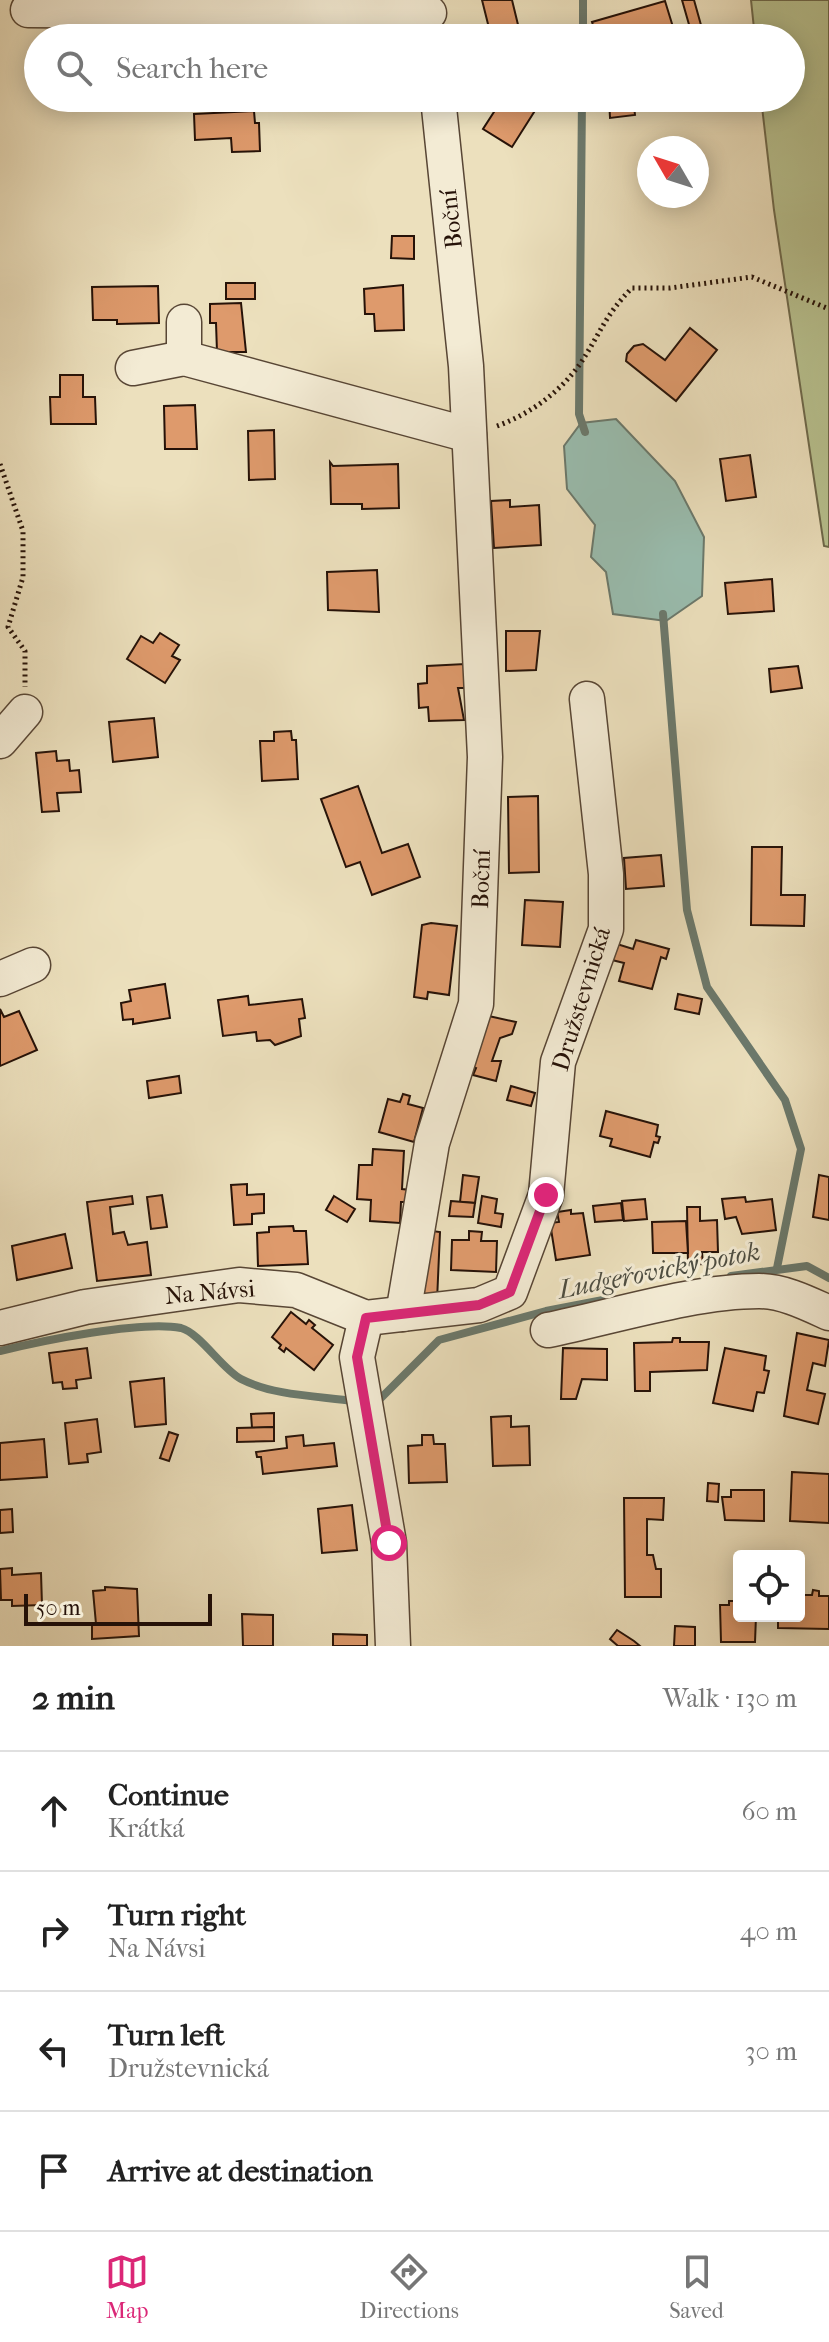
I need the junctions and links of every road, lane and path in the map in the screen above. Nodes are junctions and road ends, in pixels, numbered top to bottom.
1 (28, 10) dead end
2 (429, 17) edge
3 (439, 112) edge
4 (829, 309) edge
5 (184, 322) dead end
6 (184, 358) junction
7 (133, 368) dead end
8 (469, 435) junction
9 (0, 464) edge
10 (587, 699) dead end
11 (25, 712) joint
12 (0, 741) edge
13 (33, 965) dead end
14 (0, 979) edge
15 (510, 1292) joint
16 (826, 1308) edge
17 (403, 1314) junction
18 (366, 1318) junction
19 (0, 1328) edge
20 (548, 1330) dead end
21 (393, 1646) edge

1 - 2 street
3 - 8 street, Boční
4 - 8 path
5 - 6 street
6 - 7 street
6 - 8 street
8 - 17 street, Boční
9 - 11 path
10 - 15 street, Družstevnická
11 - 12 street
13 - 14 street
15 - 17 street, Na Návsi
16 - 20 street
17 - 18 street, Na Návsi
18 - 19 street, Na Návsi
18 - 21 street

